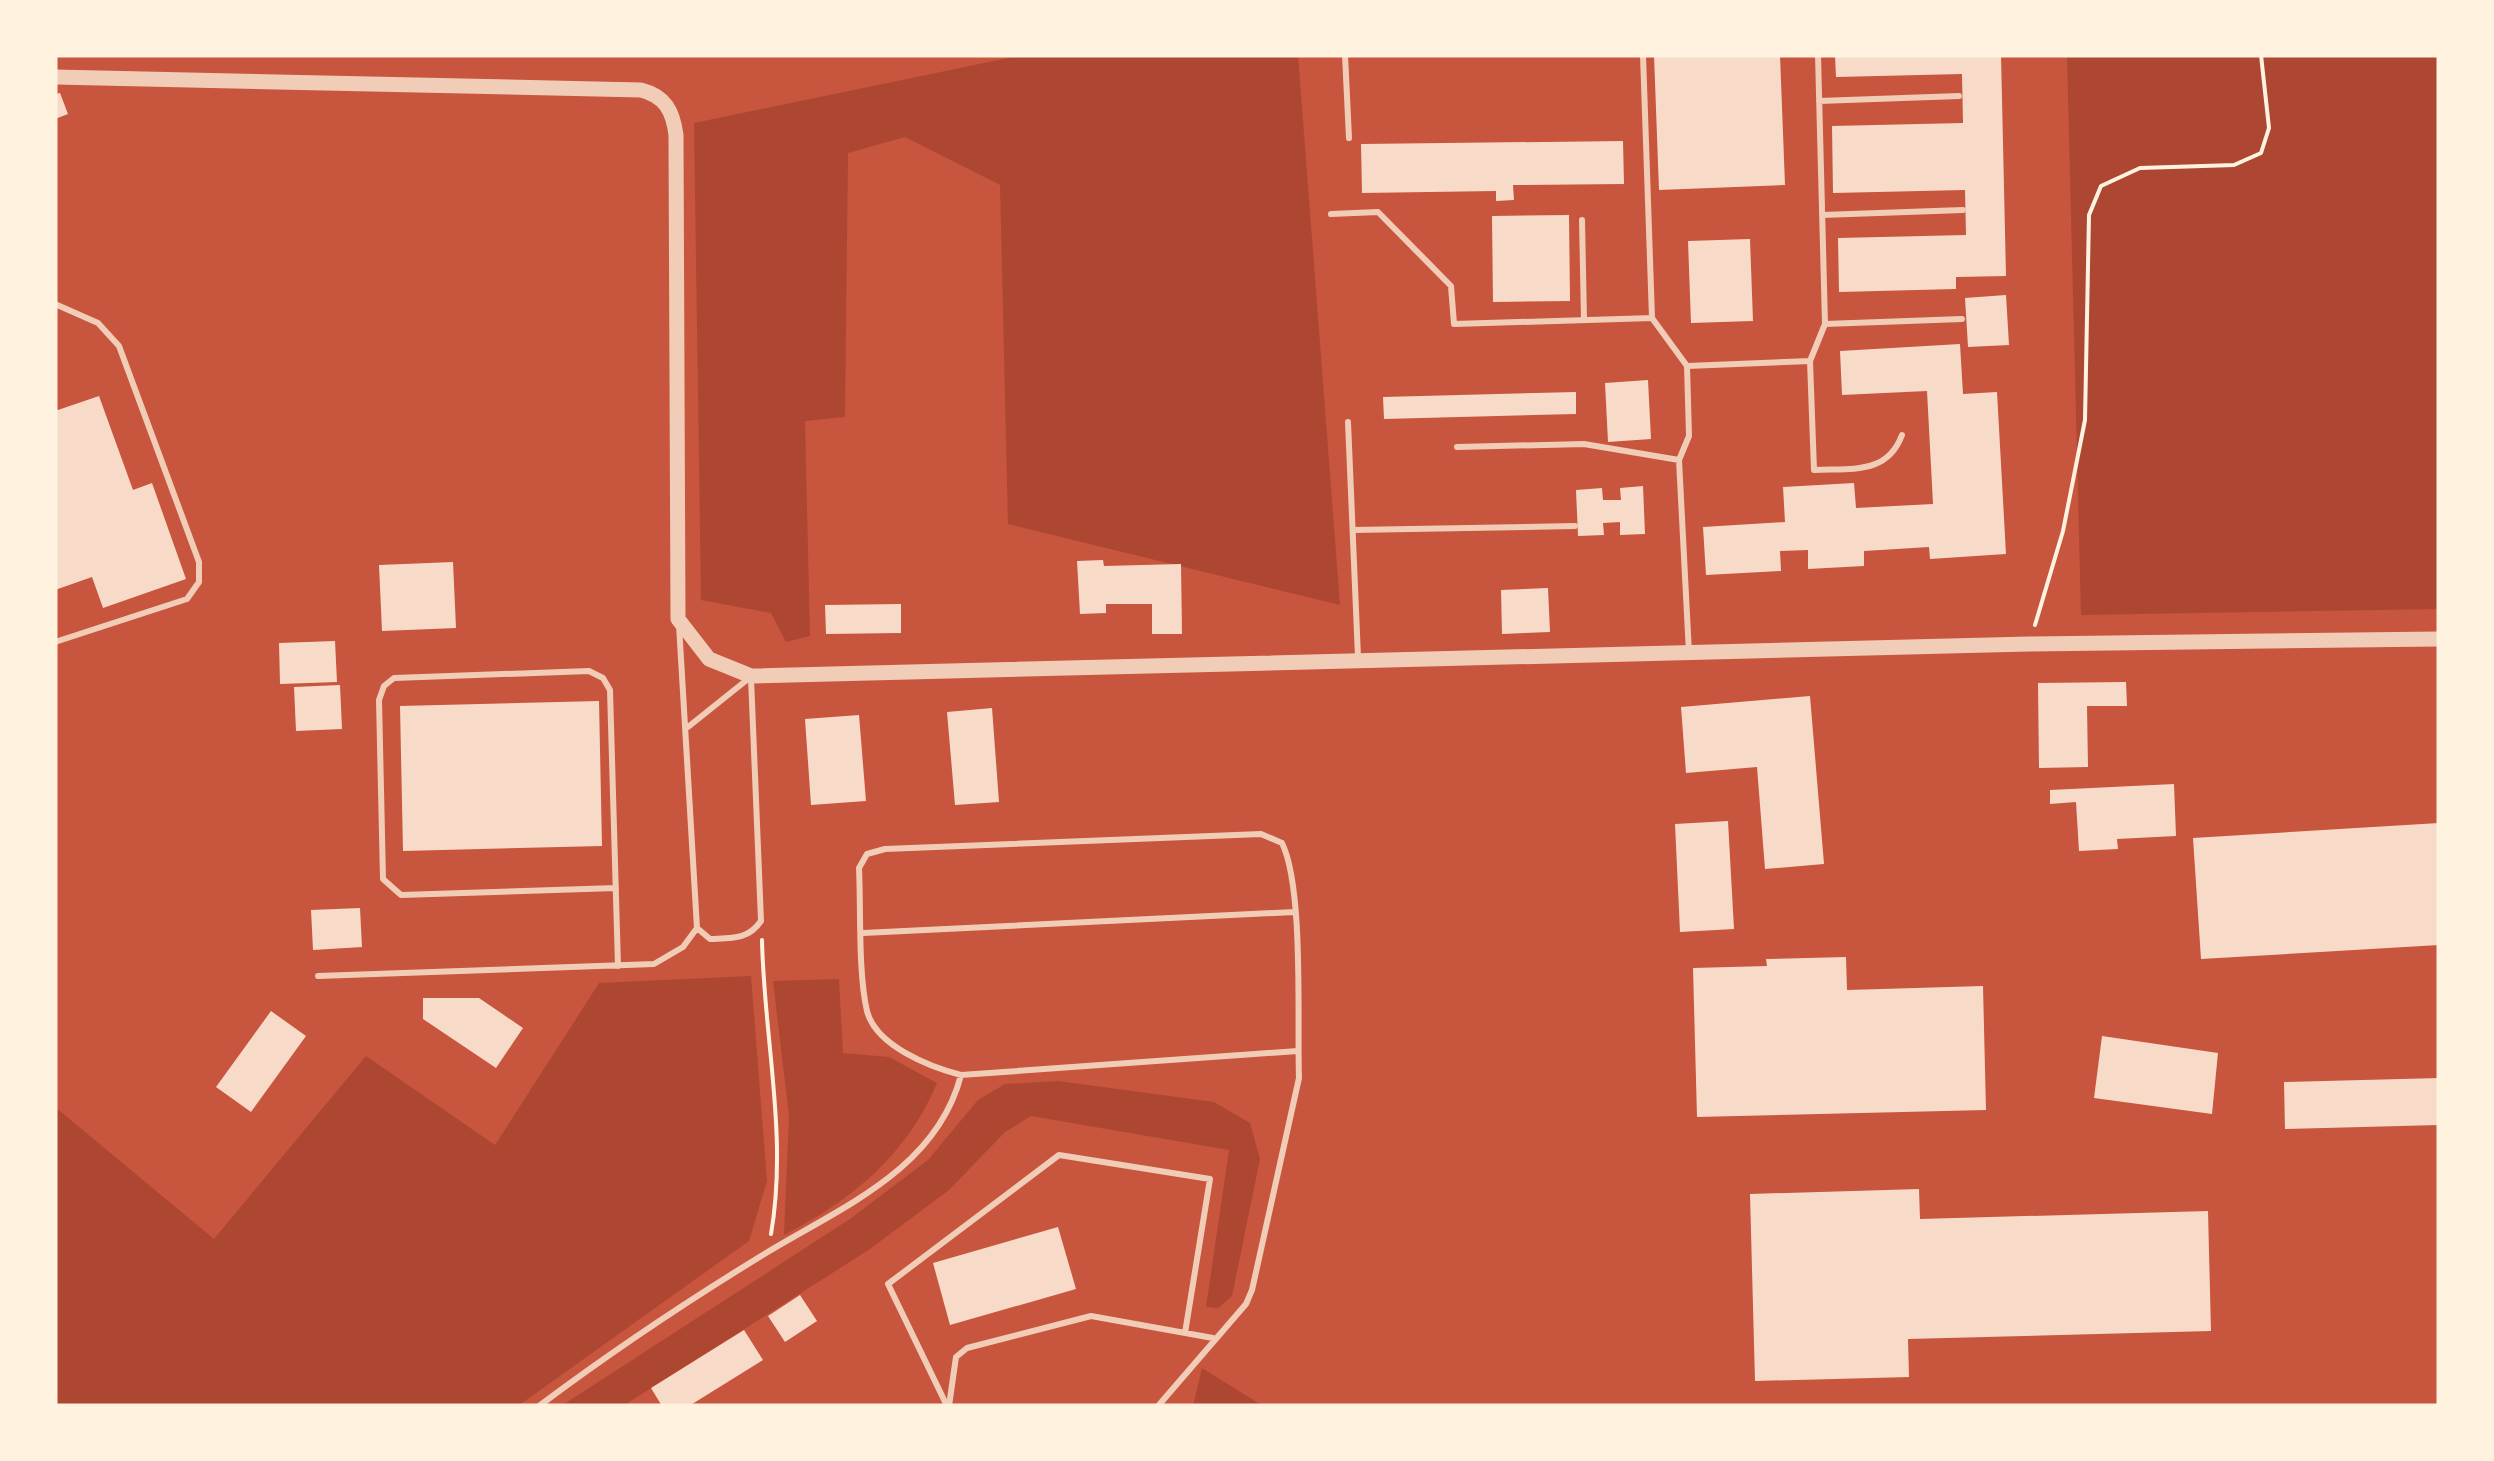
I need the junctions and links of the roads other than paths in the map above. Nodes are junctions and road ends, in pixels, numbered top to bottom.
1 (1345, 55) edge
2 (1643, 55) edge
3 (1818, 55) edge
4 (55, 77) edge
5 (1959, 96) dead end
6 (1819, 101) junction
7 (1349, 138) dead end
8 (1963, 210) dead end
9 (1331, 214) dead end
10 (1822, 215) junction
11 (1582, 220) dead end
12 (55, 304) edge
13 (1652, 318) junction
14 (1584, 320) junction
15 (1962, 320) dead end
16 (1824, 324) junction
17 (1810, 361) junction
18 (1687, 366) junction
19 (1348, 422) dead end
20 (1902, 435) dead end
21 (1457, 447) dead end
22 (1680, 460) junction
23 (1575, 526) dead end
24 (1353, 530) junction
25 (678, 618) junction
26 (2439, 639) edge
27 (55, 642) edge
28 (1689, 654) junction
29 (1358, 663) junction
30 (751, 676) junction
31 (686, 728) junction
32 (616, 888) junction
33 (1294, 912) junction
34 (697, 928) junction
35 (862, 933) junction
36 (618, 966) junction
37 (318, 976) dead end
38 (1298, 1051) junction
39 (961, 1074) junction
40 (1185, 1333) junction
41 (1213, 1338) junction
42 (539, 1406) edge
43 (948, 1406) edge
44 (1158, 1406) edge

1 - 7 lane
2 - 13 lane
3 - 6 lane
4 - 25 street
5 - 6 lane
6 - 10 lane
8 - 10 lane
9 - 14 lane
10 - 16 lane
11 - 14 lane
12 - 27 lane
13 - 14 lane
13 - 18 lane
15 - 16 lane
16 - 17 lane
17 - 18 lane
17 - 20 lane
18 - 22 lane
19 - 24 lane
21 - 22 lane
22 - 28 lane
23 - 24 lane
24 - 29 lane
25 - 30 street
25 - 31 lane
26 - 28 street
28 - 29 street
29 - 30 street
30 - 31 lane
30 - 34 lane
31 - 34 lane
32 - 32 lane
32 - 36 lane
33 - 35 lane
33 - 35 lane
33 - 38 lane
34 - 36 lane
35 - 39 lane
36 - 37 lane
38 - 39 lane
38 - 41 lane
39 - 42 lane
40 - 41 lane
40 - 43 lane
40 - 43 lane
41 - 44 lane

